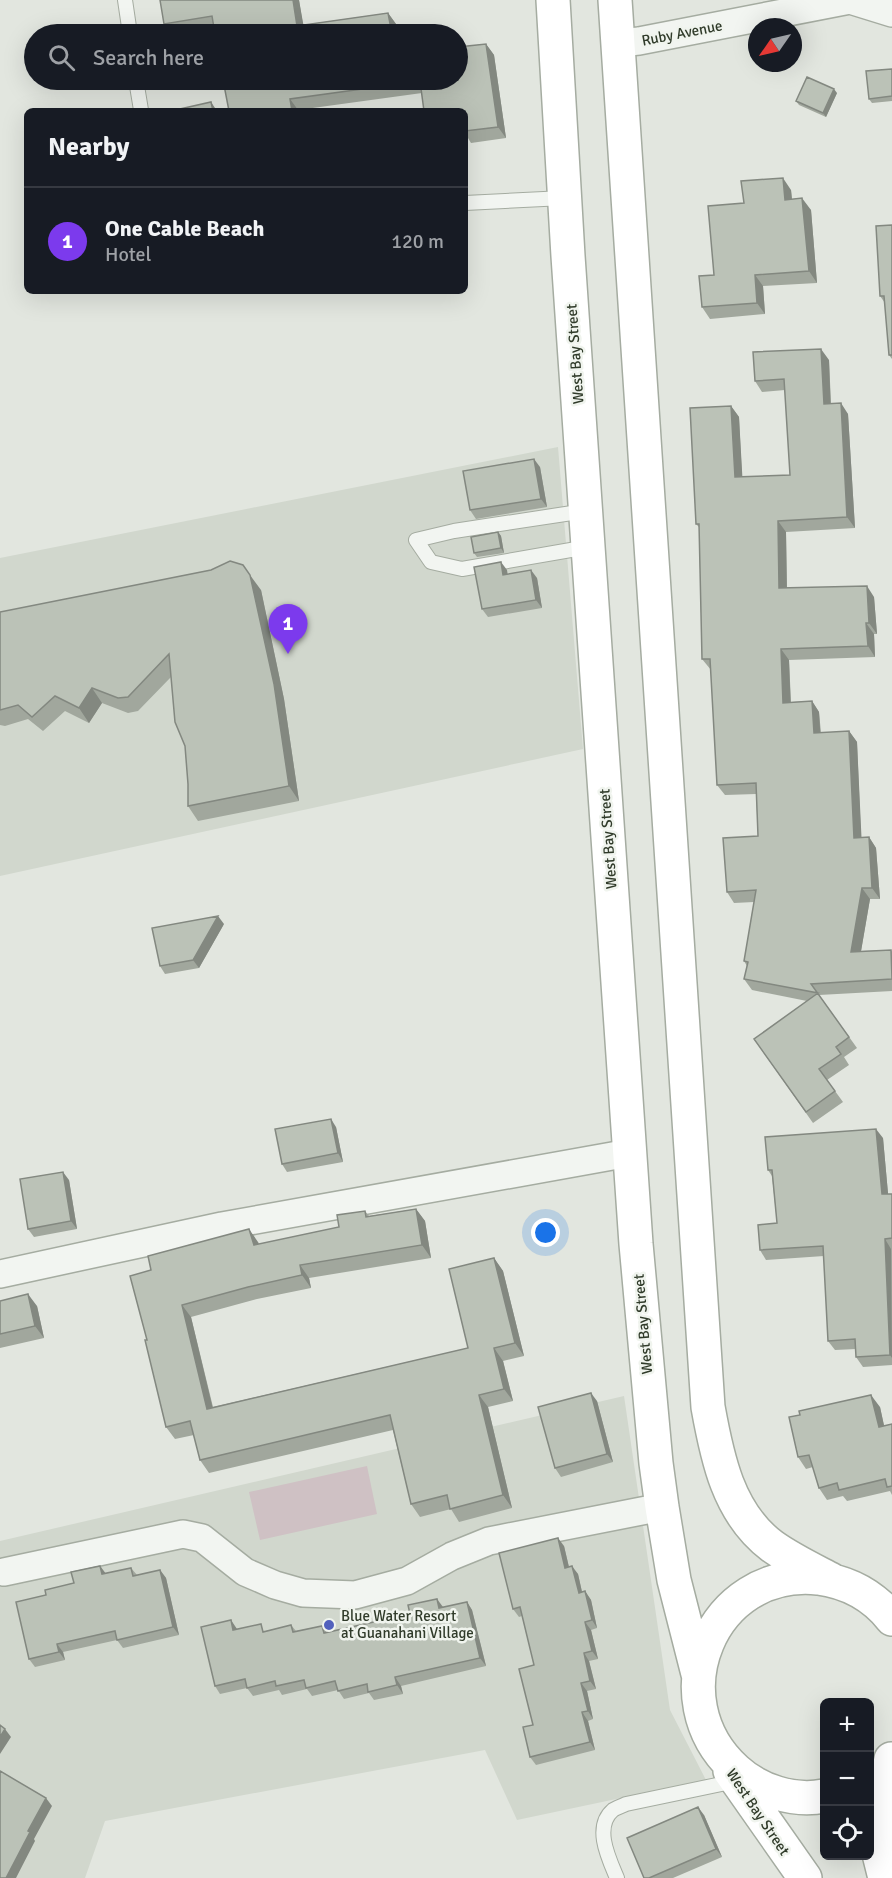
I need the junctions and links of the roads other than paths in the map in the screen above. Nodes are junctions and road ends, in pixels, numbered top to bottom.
1 (125, 0) edge
2 (553, 0) edge
3 (615, 0) edge
4 (850, 0) edge
5 (892, 13) edge
6 (129, 24) edge
7 (619, 43) junction
8 (138, 90) edge
9 (141, 108) edge
10 (564, 198) junction
11 (468, 203) edge
12 (585, 511) junction
13 (588, 547) junction
14 (629, 1153) junction
15 (0, 1274) edge
16 (662, 1507) junction
17 (4, 1572) dead end
18 (832, 1580) junction
19 (885, 1605) edge
20 (698, 1674) junction
21 (714, 1745) junction
22 (884, 1765) edge
23 (736, 1781) junction
24 (820, 1796) edge
25 (617, 1878) edge
26 (805, 1878) edge
27 (885, 1878) edge

1 - 6 lane
2 - 10 main road, West Bay Street
3 - 7 main road
4 - 5 street
4 - 7 street, Ruby Avenue
7 - 18 main road
8 - 9 lane
10 - 11 lane
10 - 12 main road, West Bay Street
12 - 13 main road, West Bay Street
12 - 13 lane
13 - 14 main road, West Bay Street
14 - 15 street
14 - 16 main road, West Bay Street
16 - 17 street
16 - 20 main road, West Bay Street
18 - 19 main road
18 - 20 main road
20 - 21 main road
21 - 23 main road, West Bay Street
21 - 24 main road
22 - 27 main road
23 - 25 lane
23 - 26 main road, West Bay Street

